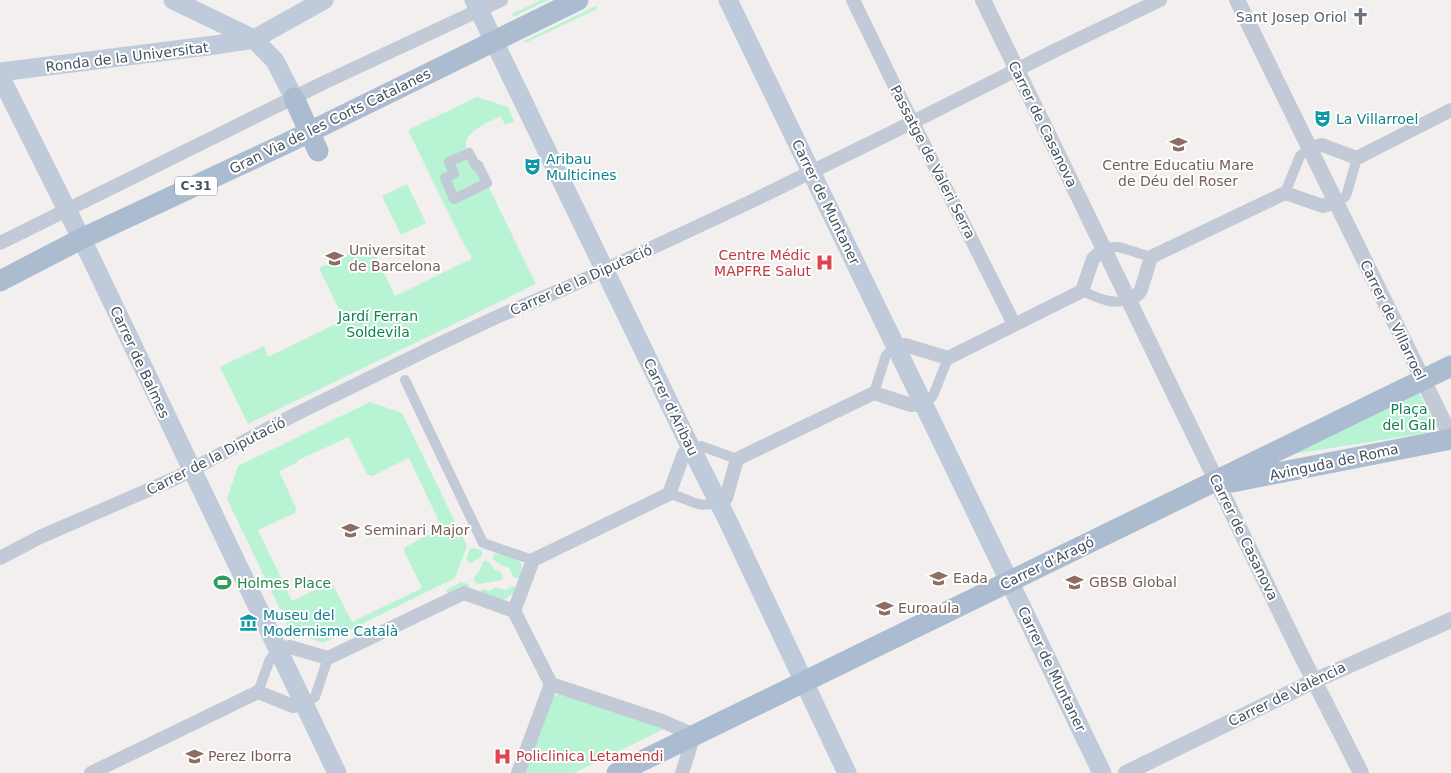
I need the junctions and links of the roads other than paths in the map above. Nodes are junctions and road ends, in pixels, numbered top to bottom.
1 (173, 0) edge
2 (324, 0) edge
3 (501, 0) edge
4 (578, 0) edge
5 (728, 0) edge
6 (853, 0) edge
7 (983, 0) edge
8 (1160, 0) edge
9 (1237, 0) edge
10 (476, 5) edge
11 (254, 39) junction
12 (494, 41) junction
13 (1017, 70) junction
14 (0, 72) edge
15 (0, 76) edge
16 (294, 98) junction
17 (1451, 110) edge
18 (913, 122) junction
19 (314, 142) junction
20 (1313, 147) junction
21 (1357, 158) junction
22 (811, 172) junction
23 (488, 183) joint
24 (1285, 193) junction
25 (1329, 204) junction
26 (67, 210) junction
27 (81, 238) junction
28 (0, 243) edge
29 (1098, 254) junction
30 (1152, 257) junction
31 (605, 270) junction
32 (0, 281) edge
33 (1082, 291) junction
34 (1134, 297) junction
35 (1014, 324) junction
36 (896, 347) junction
37 (948, 358) junction
38 (1451, 366) edge
39 (405, 380) dead end
40 (1423, 380) junction
41 (874, 393) junction
42 (924, 404) junction
43 (1451, 438) edge
44 (691, 449) junction
45 (737, 459) junction
46 (192, 470) junction
47 (1217, 482) junction
48 (669, 494) junction
49 (718, 502) junction
50 (0, 558) edge
51 (533, 560) junction
52 (1009, 581) junction
53 (514, 611) junction
54 (1451, 620) edge
55 (284, 648) junction
56 (328, 658) junction
57 (1314, 681) junction
58 (803, 682) junction
59 (551, 684) junction
60 (263, 694) junction
61 (304, 704) junction
62 (694, 735) junction
63 (91, 773) edge
64 (337, 773) edge
65 (518, 773) edge
66 (617, 773) edge
67 (682, 773) edge
68 (847, 773) edge
69 (1102, 773) edge
70 (1126, 773) edge
71 (1361, 773) edge

1 - 11 main road
2 - 11 main road
3 - 10 street
4 - 12 main road, Gran Via de les Corts Catalanes / C-31
5 - 22 main road, Carrer de Muntaner
6 - 18 street, Passatge de Valeri Serra
7 - 13 street, Carrer de Casanova
8 - 13 street, Carrer de la Diputació
9 - 20 street, Carrer de Villarroel
10 - 12 main road, Carrer d'Aribau
10 - 16 street
11 - 14 main road, Ronda de la Universitat
11 - 16 main road
12 - 19 main road, Gran Via de les Corts Catalanes / C-31
12 - 31 main road, Carrer d'Aribau
13 - 18 street, Carrer de la Diputació
13 - 29 street, Carrer de Casanova
15 - 26 main road, Carrer de Balmes
16 - 19 main road
16 - 26 street
17 - 21 street
18 - 22 street, Carrer de la Diputació
18 - 35 street, Passatge de Valeri Serra
19 - 27 main road, Gran Via de les Corts Catalanes / C-31
20 - 21 street
20 - 24 street
20 - 25 street, Carrer de Villarroel
21 - 25 street
22 - 31 street, Carrer de la Diputació
22 - 36 main road, Carrer de Muntaner
23 - 23 street
24 - 25 street
24 - 30 street
25 - 40 street, Carrer de Villarroel
26 - 27 main road, Carrer de Balmes
26 - 28 street
27 - 32 main road, Gran Via de les Corts Catalanes / C-31
27 - 46 main road, Carrer de Balmes
29 - 30 street
29 - 33 street
29 - 34 street, Carrer de Casanova
30 - 34 street
31 - 44 main road, Carrer d'Aribau
31 - 46 street, Carrer de la Diputació
33 - 34 street
33 - 35 street
34 - 47 street, Carrer de Casanova
35 - 37 street
36 - 37 street
36 - 41 street
36 - 42 main road, Carrer de Muntaner
37 - 42 street
38 - 40 main road, Carrer d'Aragó
39 - 51 street
40 - 43 street, Carrer de Villarroel
40 - 47 main road, Carrer d'Aragó
41 - 42 street
41 - 45 street
42 - 52 main road, Carrer de Muntaner
43 - 47 main road, Avinguda de Roma
44 - 45 street
44 - 48 street
44 - 49 main road, Carrer d'Aribau
45 - 49 street
46 - 50 street, Carrer de la Diputació
46 - 55 main road, Carrer de Balmes
47 - 52 main road, Carrer d'Aragó
47 - 57 street, Carrer de Casanova
48 - 49 street
48 - 51 street
49 - 58 main road, Carrer d'Aribau
51 - 53 street
52 - 58 main road, Carrer d'Aragó
52 - 69 main road, Carrer de Muntaner
53 - 56 street
53 - 59 street
54 - 57 street, Carrer de València
55 - 56 street
55 - 60 street
55 - 61 main road, Carrer de Balmes
56 - 61 street
57 - 70 street, Carrer de València
57 - 71 street, Carrer de Casanova
58 - 62 main road, Carrer d'Aragó
58 - 68 main road, Carrer d'Aribau
59 - 62 street
59 - 65 street
60 - 61 street
60 - 63 street
61 - 64 main road, Carrer de Balmes
62 - 66 main road, Carrer d'Aragó
62 - 67 street

